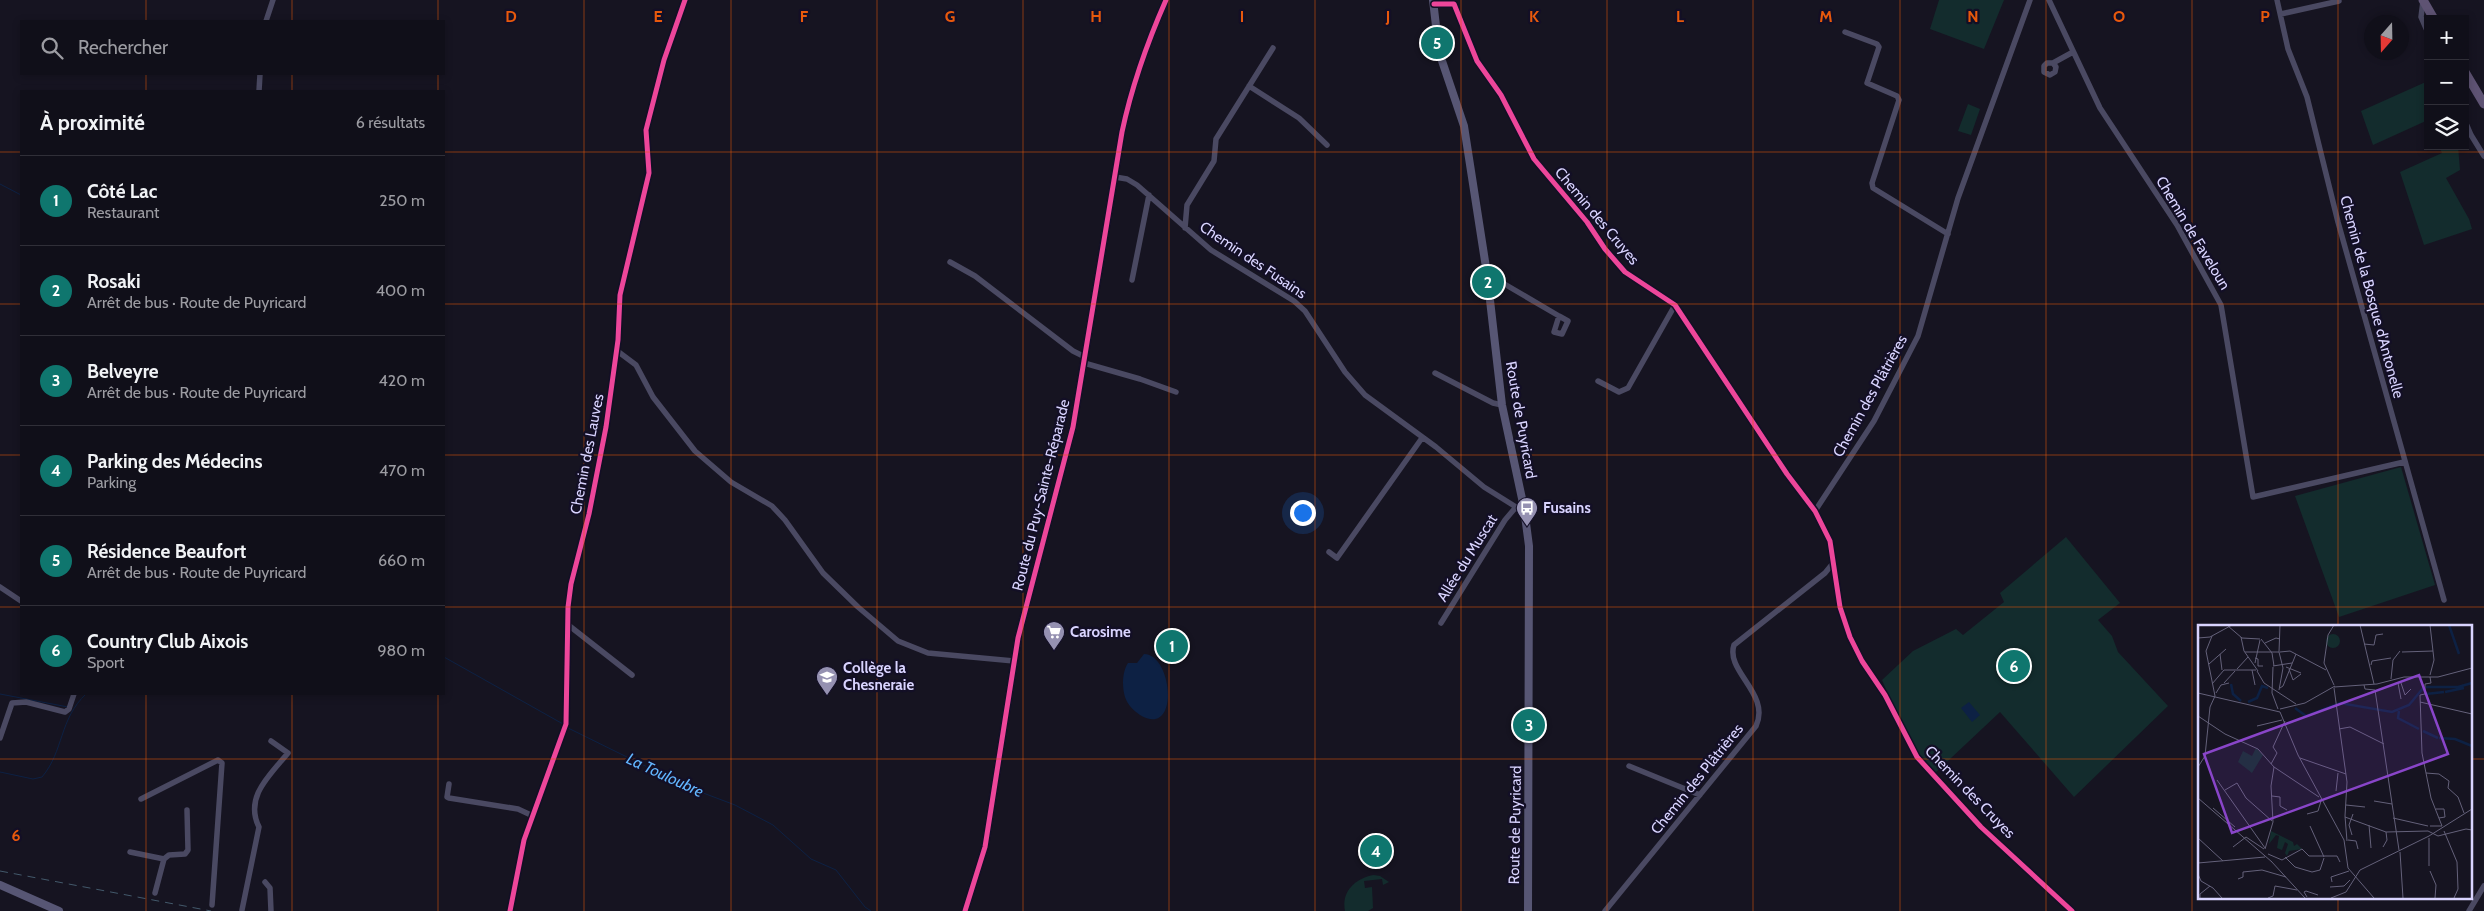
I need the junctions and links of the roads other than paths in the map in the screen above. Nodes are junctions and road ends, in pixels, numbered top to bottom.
1 (273, 0) edge
2 (685, 0) edge
3 (1166, 0) edge
4 (1460, 0) edge
5 (2030, 0) edge
6 (2049, 0) edge
7 (2277, 0) edge
8 (2423, 0) edge
9 (2339, 1) edge
10 (1433, 2) edge
11 (1454, 4) junction
12 (2282, 14) junction
13 (2432, 15) edge
14 (266, 20) edge
15 (2424, 24) edge
16 (1845, 32) dead end
17 (1273, 48) dead end
18 (2073, 52) junction
19 (2053, 63) dead end
20 (260, 75) edge
21 (2469, 79) edge
22 (1249, 86) junction
23 (260, 90) edge
24 (2484, 104) edge
25 (2469, 130) edge
26 (1327, 145) dead end
27 (2484, 156) edge
28 (1115, 177) junction
29 (1149, 196) junction
30 (1185, 228) junction
31 (1948, 234) junction
32 (950, 262) dead end
33 (1487, 274) junction
34 (1132, 280) dead end
35 (1675, 305) junction
36 (1559, 316) dead end
37 (616, 350) junction
38 (1084, 360) junction
39 (1435, 373) dead end
40 (1598, 381) dead end
41 (1176, 392) dead end
42 (1502, 405) junction
43 (1422, 438) junction
44 (2404, 462) junction
45 (1520, 507) junction
46 (1815, 511) junction
47 (1329, 552) dead end
48 (1834, 562) junction
49 (0, 587) edge
50 (20, 599) edge
51 (2444, 600) dead end
52 (567, 624) junction
53 (1441, 624) dead end
54 (1014, 661) junction
55 (632, 675) dead end
56 (74, 695) edge
57 (0, 738) edge
58 (271, 741) dead end
59 (1629, 766) dead end
60 (450, 784) dead end
61 (1700, 795) junction
62 (141, 799) dead end
63 (187, 810) dead end
64 (533, 816) junction
65 (130, 852) dead end
66 (164, 859) junction
67 (265, 882) dead end
68 (0, 884) edge
69 (2484, 886) edge
70 (155, 893) dead end
71 (212, 905) dead end
72 (242, 910) edge
73 (59, 911) edge
74 (272, 911) edge
75 (510, 911) edge
76 (965, 911) edge
77 (1528, 911) edge
78 (1606, 911) edge
79 (2072, 911) edge
80 (2469, 911) edge

1 - 14 street
2 - 37 street, Chemin des Lauves
3 - 28 street, Route du Puy-Sainte-Réparade
4 - 11 street
5 - 31 street, Chemin des Plâtrières
6 - 18 street, Chemin de Faveloun
7 - 12 street, Chemin de la Bosque d'Antonelle
8 - 13 main road
8 - 15 street
9 - 12 street
10 - 11 street
10 - 33 main road, Route de Puyricard
11 - 35 street, Chemin des Cruyes
12 - 44 street, Chemin de la Bosque d'Antonelle
16 - 31 street
17 - 22 street
18 - 19 street
18 - 44 street, Chemin de Faveloun
20 - 23 street
21 - 24 main road
22 - 26 street
22 - 30 street
25 - 27 street
28 - 29 street, Chemin des Fusains
28 - 38 street, Route du Puy-Sainte-Réparade
29 - 30 street, Chemin des Fusains
29 - 34 street
30 - 43 street, Chemin des Fusains
31 - 46 street, Chemin des Plâtrières
32 - 38 street
33 - 36 street
33 - 42 main road, Route de Puyricard
35 - 40 street
35 - 46 street, Chemin des Cruyes
37 - 52 street, Chemin des Lauves
37 - 54 street
38 - 41 street
38 - 54 street, Route du Puy-Sainte-Réparade
39 - 42 street
42 - 45 main road, Route de Puyricard
43 - 45 street, Chemin des Fusains
43 - 47 street
44 - 51 street, Chemin de la Bosque d'Antonelle
45 - 53 street, Allée du Muscat
45 - 77 main road, Route de Puyricard
46 - 48 street
48 - 61 street, Chemin des Plâtrières
48 - 79 street, Chemin des Cruyes
49 - 50 street
52 - 55 street
52 - 64 street, Chemin des Lauves
54 - 76 street, Route du Puy-Sainte-Réparade
56 - 57 street
58 - 72 street
59 - 61 street
60 - 64 street
61 - 78 street, Chemin des Plâtrières
62 - 71 street
63 - 66 street
64 - 75 street, Chemin des Lauves
65 - 66 street
66 - 70 street
67 - 74 street
68 - 73 main road
69 - 80 street

